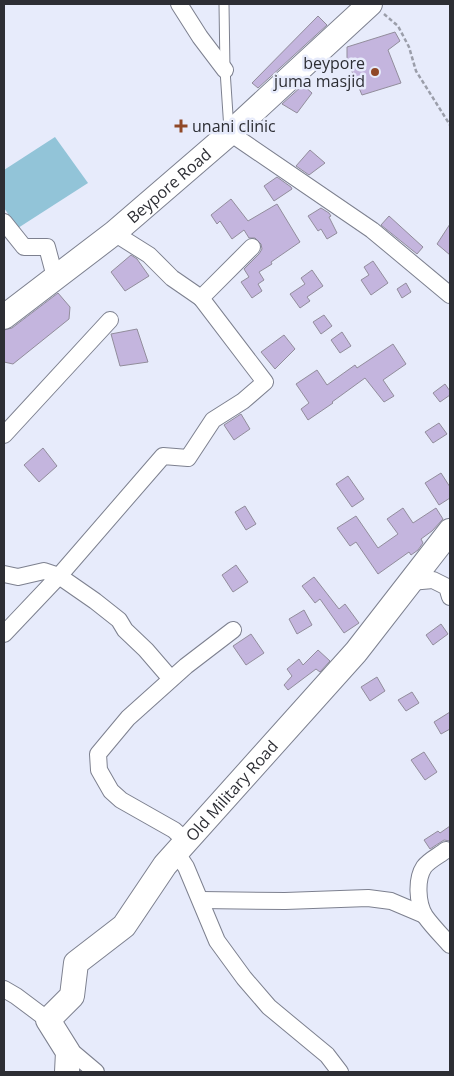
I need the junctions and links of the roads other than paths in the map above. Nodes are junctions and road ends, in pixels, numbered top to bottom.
1 (179, 4) edge
2 (224, 4) edge
3 (364, 9) edge
4 (224, 70) junction
5 (230, 132) junction
6 (4, 222) edge
7 (114, 233) junction
8 (252, 247) dead end
9 (55, 277) junction
10 (450, 294) edge
11 (201, 298) junction
12 (4, 317) edge
13 (110, 320) dead end
14 (4, 435) edge
15 (450, 531) edge
16 (4, 574) edge
17 (59, 576) junction
18 (410, 582) junction
19 (450, 598) edge
20 (233, 630) dead end
21 (4, 634) edge
22 (171, 679) junction
23 (181, 846) junction
24 (446, 850) dead end
25 (201, 900) junction
26 (424, 914) junction
27 (450, 946) edge
28 (4, 989) edge
29 (48, 1020) junction
30 (66, 1056) edge
31 (96, 1072) edge
32 (340, 1072) edge

1 - 4 street
2 - 4 lane
3 - 5 main road, Beypore Road
4 - 5 lane
5 - 7 main road, Beypore Road
5 - 10 street
6 - 9 street
7 - 9 main road, Beypore Road
7 - 11 street
8 - 11 street
9 - 12 main road, Beypore Road
11 - 17 street
13 - 14 street
15 - 18 main road, Old Military Road
16 - 17 street
17 - 21 street
17 - 22 street
18 - 19 street
18 - 23 main road, Old Military Road
20 - 22 street
22 - 23 street
23 - 25 street
23 - 29 main road, Old Military Road
24 - 26 street
25 - 26 street
25 - 32 street
26 - 27 street
28 - 29 street
29 - 30 main road
30 - 31 street

